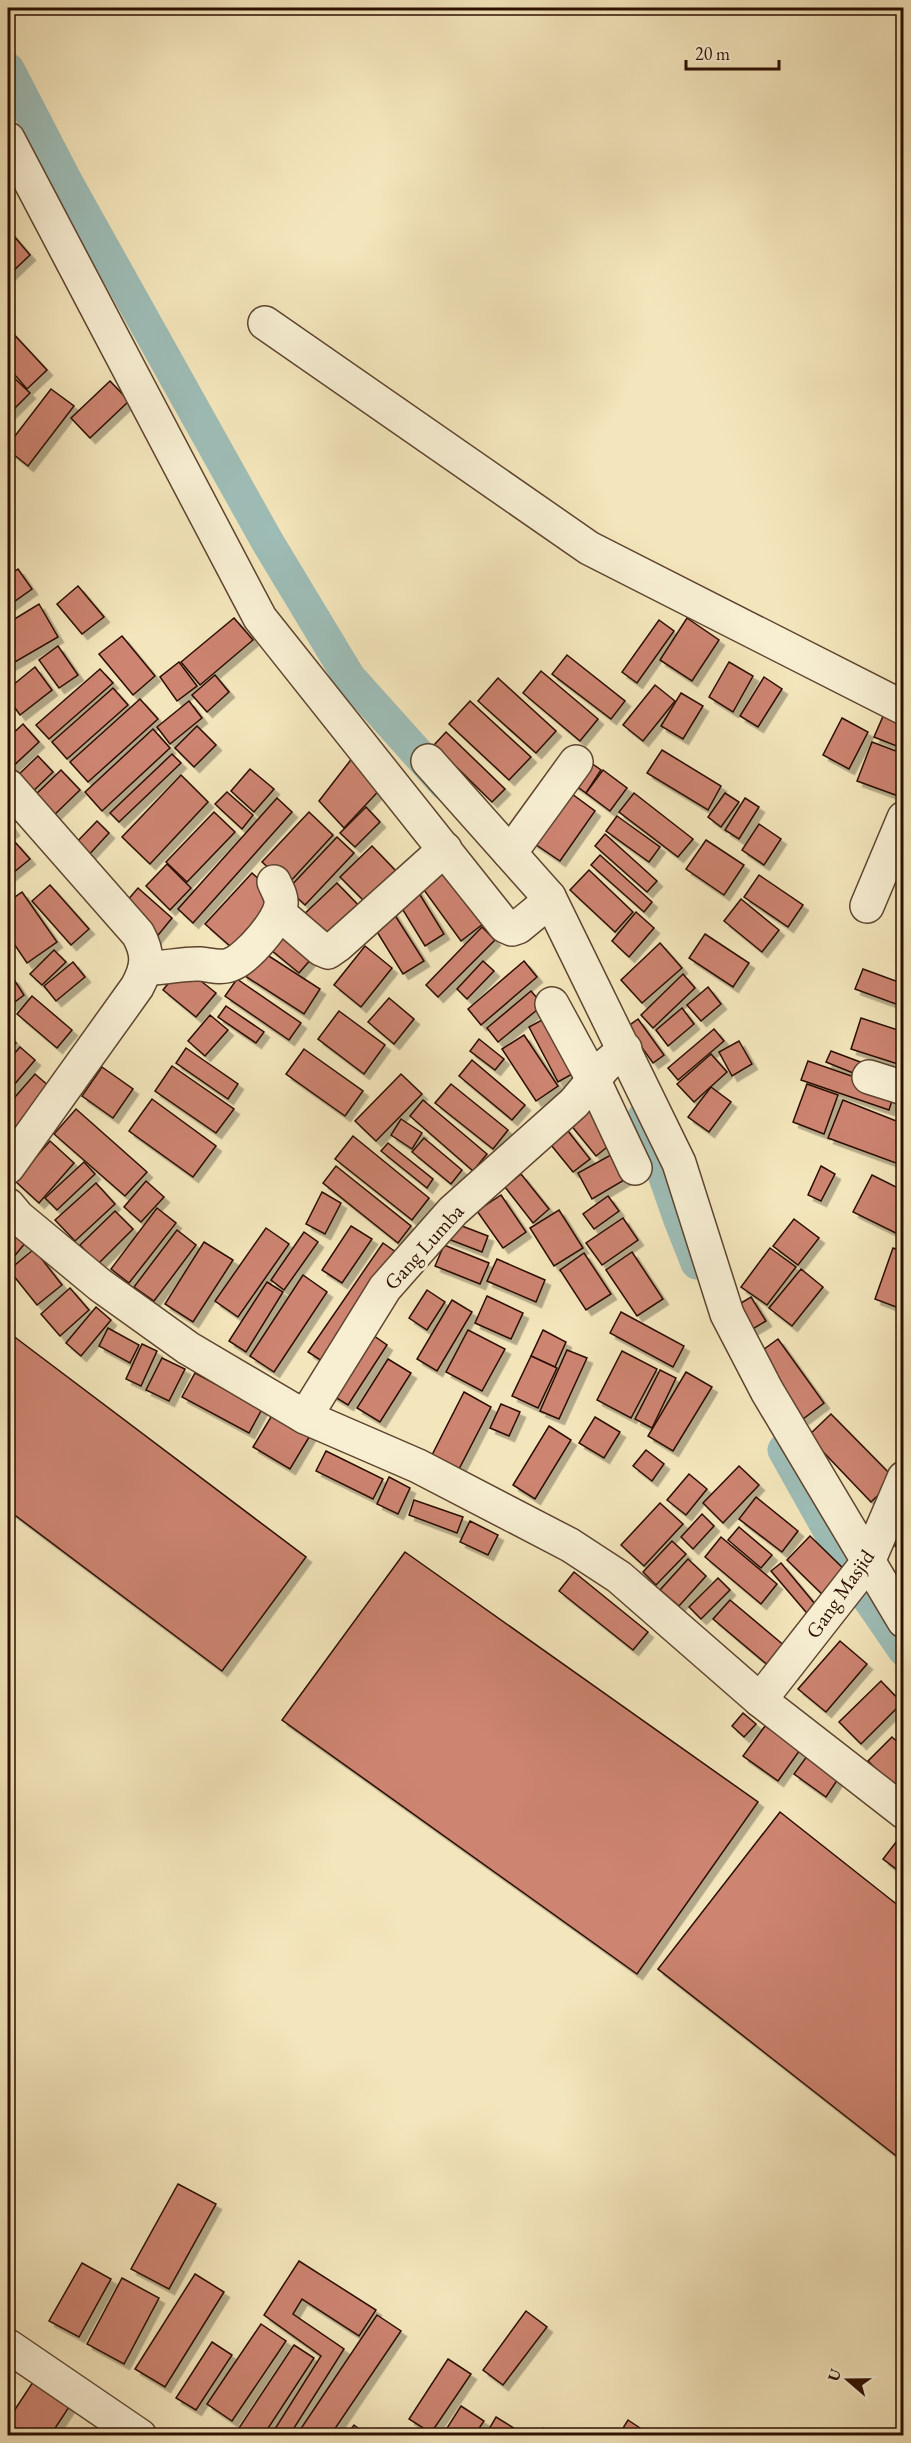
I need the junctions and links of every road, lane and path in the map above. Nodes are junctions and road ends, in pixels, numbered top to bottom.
1 (8, 139) edge
2 (266, 323) dead end
3 (903, 708) edge
4 (428, 761) dead end
5 (576, 762) dead end
6 (8, 786) edge
7 (903, 818) edge
8 (445, 849) junction
9 (510, 853) junction
10 (547, 900) junction
11 (867, 906) dead end
12 (145, 969) junction
13 (552, 1004) dead end
14 (604, 1070) junction
15 (869, 1077) dead end
16 (903, 1088) edge
17 (8, 1167) edge
18 (635, 1168) dead end
19 (8, 1205) edge
20 (305, 1417) junction
21 (903, 1478) edge
22 (865, 1565) junction
23 (903, 1621) edge
24 (760, 1700) junction
25 (903, 1812) edge
26 (8, 2346) edge
27 (140, 2436) edge

1 - 8 street
2 - 3 street
4 - 9 street
5 - 9 street
6 - 12 street
7 - 11 street
8 - 10 street
8 - 12 street
9 - 10 street
10 - 14 street
12 - 17 street
13 - 14 street
14 - 18 street
14 - 20 street, Gang Lumba
14 - 22 street
15 - 16 street
19 - 20 street
20 - 24 street
21 - 22 street, Gang Masjid
22 - 23 street
22 - 24 street, Gang Masjid
24 - 25 street
26 - 27 street

